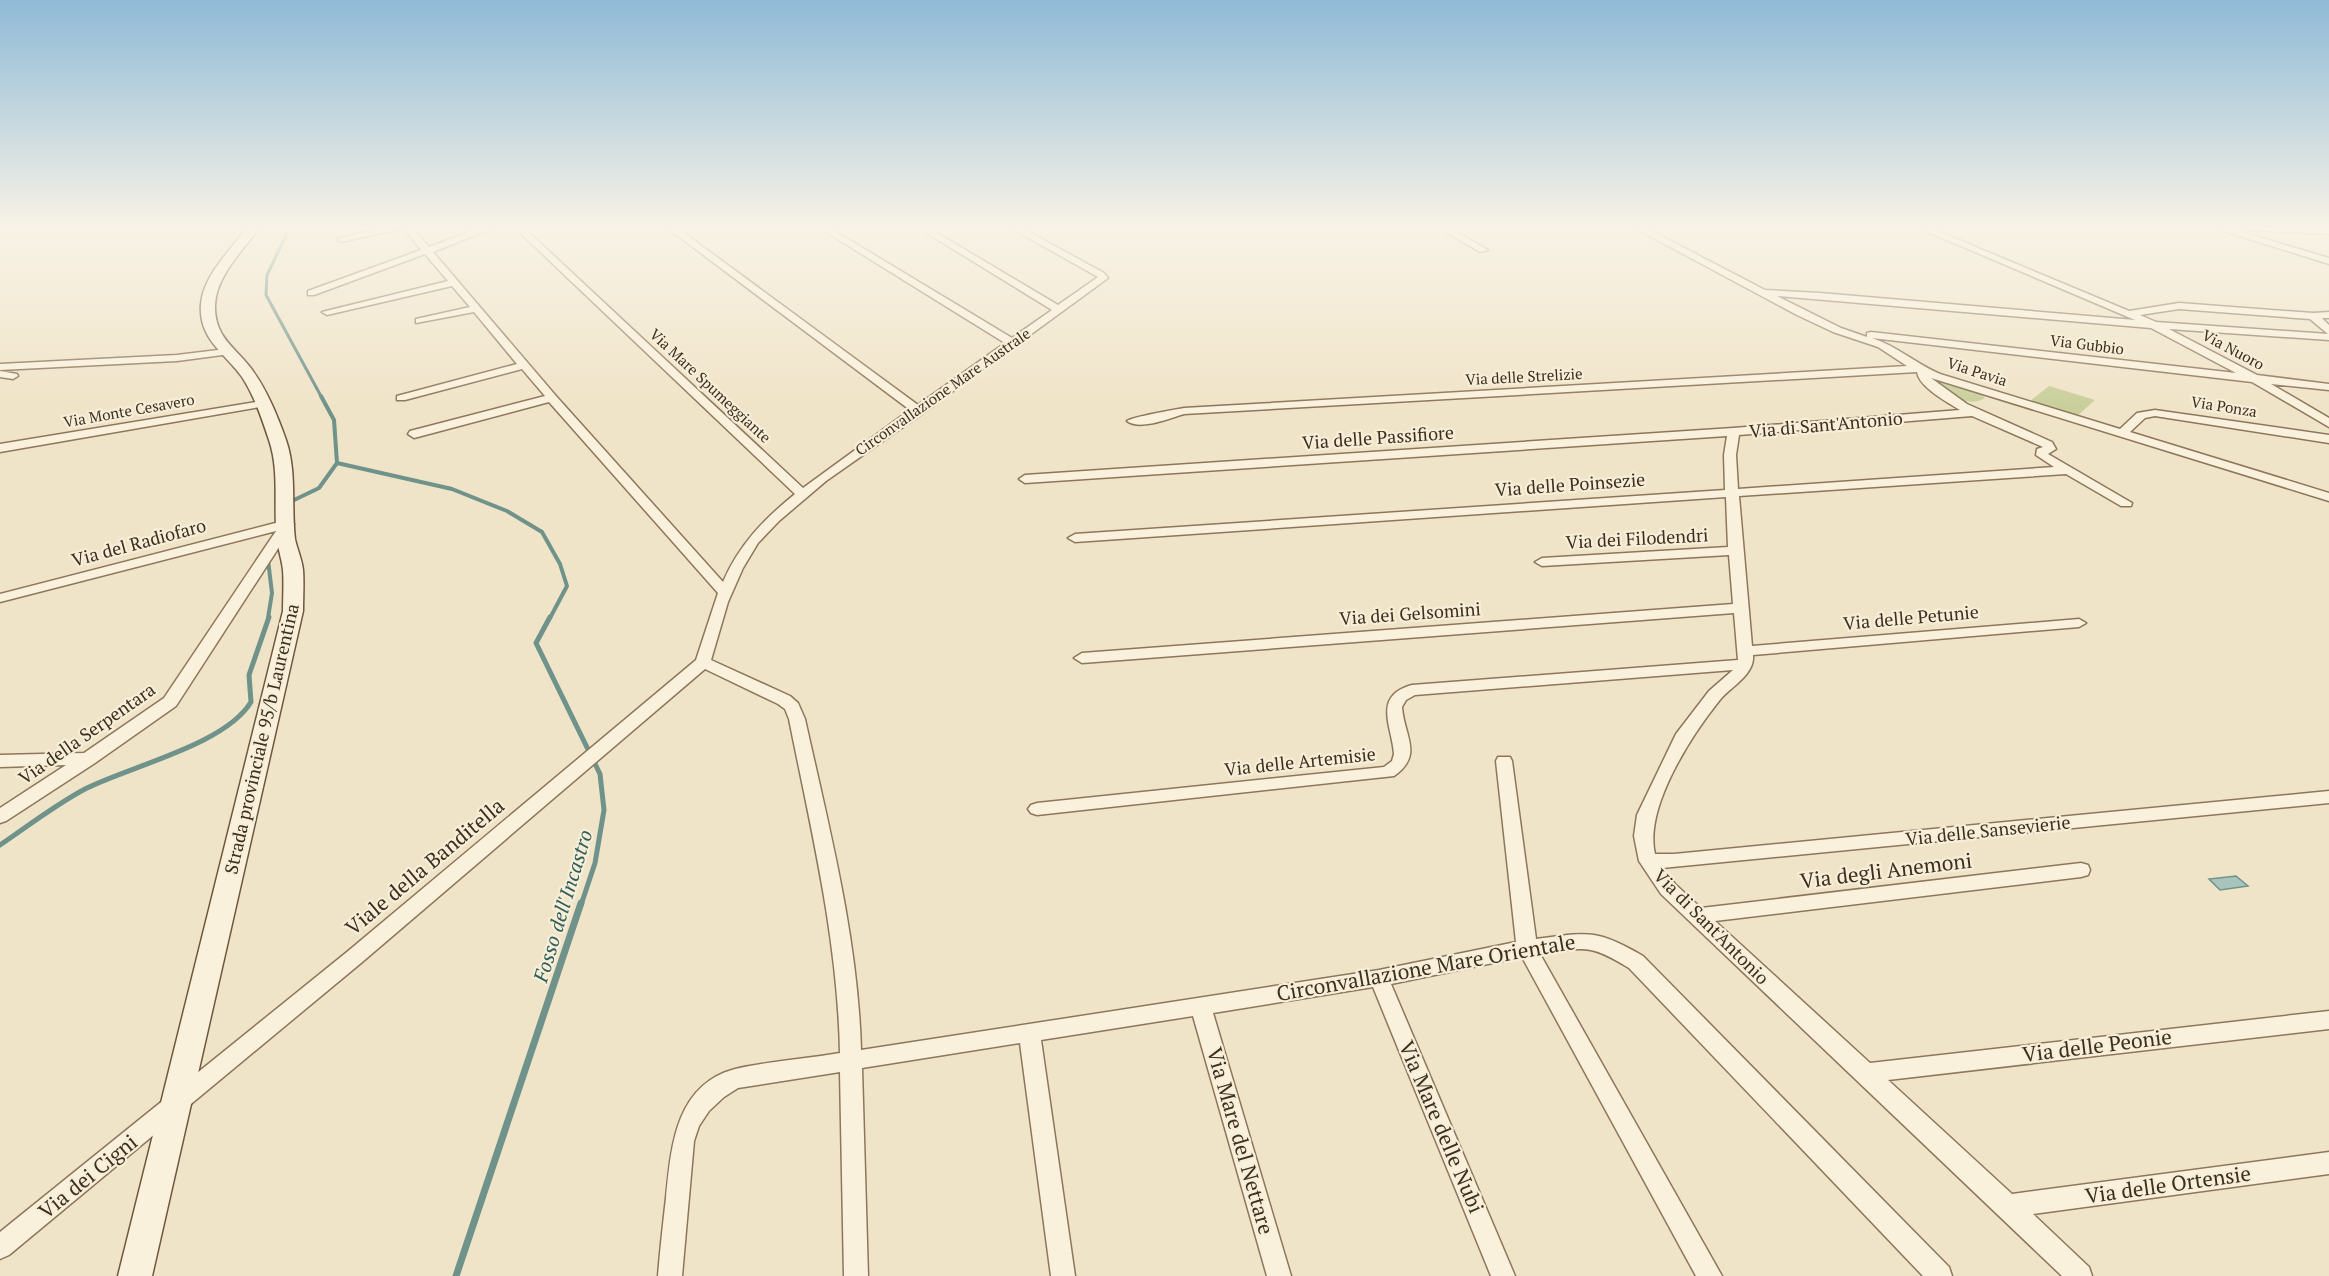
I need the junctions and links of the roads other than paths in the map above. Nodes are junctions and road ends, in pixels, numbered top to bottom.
1 (215, 287) edge
2 (329, 287) edge
3 (438, 287) edge
4 (457, 287) edge
5 (581, 287) edge
6 (751, 287) edge
7 (919, 287) edge
8 (1020, 287) edge
9 (1093, 287) edge
10 (1753, 287) edge
11 (2063, 287) edge
12 (311, 293) dead end
13 (1766, 293) junction
14 (476, 309) junction
15 (1059, 310) junction
16 (327, 312) dead end
17 (2129, 314) junction
18 (2329, 315) edge
19 (2313, 316) junction
20 (420, 321) dead end
21 (2152, 324) junction
22 (1841, 332) junction
23 (2329, 332) edge
24 (2329, 337) edge
25 (1012, 344) junction
26 (226, 352) junction
27 (525, 365) junction
28 (0, 367) edge
29 (1918, 369) junction
30 (0, 374) edge
31 (13, 376) dead end
32 (2257, 380) junction
33 (2329, 387) edge
34 (1993, 395) junction
35 (400, 398) dead end
36 (552, 398) junction
37 (262, 404) junction
38 (919, 411) junction
39 (1973, 412) junction
40 (1133, 421) dead end
41 (2329, 423) edge
42 (1733, 432) junction
43 (414, 434) dead end
44 (2121, 434) junction
45 (2329, 439) edge
46 (0, 448) edge
47 (2068, 471) junction
48 (1025, 479) dead end
49 (1731, 492) junction
50 (802, 494) junction
51 (2329, 497) edge
52 (2126, 503) dead end
53 (287, 524) junction
54 (1075, 538) dead end
55 (1735, 551) junction
56 (1542, 562) dead end
57 (725, 593) junction
58 (1, 598) edge
59 (1741, 609) junction
60 (2079, 623) dead end
61 (1746, 657) junction
62 (1082, 658) dead end
63 (703, 662) junction
64 (88, 759) junction
65 (0, 761) edge
66 (1504, 761) dead end
67 (2329, 797) edge
68 (1037, 809) dead end
69 (0, 817) edge
70 (1648, 861) junction
71 (2081, 870) dead end
72 (1696, 916) junction
73 (1527, 948) junction
74 (1378, 978) junction
75 (1201, 1006) junction
76 (2329, 1020) edge
77 (1029, 1032) junction
78 (851, 1061) junction
79 (1865, 1073) junction
80 (175, 1107) junction
81 (2329, 1163) edge
82 (2008, 1206) junction
83 (0, 1247) edge
84 (135, 1276) edge
85 (670, 1276) edge
86 (856, 1276) edge
87 (1063, 1276) edge
88 (1279, 1276) edge
89 (1503, 1276) edge
90 (1710, 1276) edge
91 (1940, 1276) edge
92 (2079, 1276) edge

1 - 26 main road, Strada provinciale 95/b Laurentina
2 - 12 street
3 - 16 street
4 - 14 street
5 - 50 street, Via Mare Spumeggiante
6 - 38 street
7 - 25 street
8 - 15 street
9 - 15 street, Circonvallazione Mare Australe
10 - 13 street, Via Pavia
11 - 17 street, Via Nuoro
13 - 21 street
13 - 22 street, Via Pavia
14 - 20 street
14 - 27 street
15 - 25 street, Circonvallazione Mare Australe
17 - 19 street
17 - 21 street, Via Nuoro
18 - 19 street
19 - 23 street
21 - 24 street
21 - 32 street, Via Nuoro
22 - 29 street, Via Pavia
22 - 32 street, Via Gubbio
25 - 38 street, Circonvallazione Mare Australe
26 - 28 street
26 - 37 main road, Strada provinciale 95/b Laurentina
27 - 35 street
27 - 36 street
29 - 34 street, Via Pavia
29 - 39 street
29 - 40 street, Via delle Strelizie
30 - 31 street
32 - 33 street, Via Gubbio
32 - 41 street, Via Nuoro
34 - 39 street
34 - 44 street, Via Pavia
36 - 43 street
36 - 57 street
37 - 46 street, Via Monte Cesavero
37 - 53 main road, Strada provinciale 95/b Laurentina
38 - 50 street, Circonvallazione Mare Australe
39 - 42 street, Via di Sant'Antonio
39 - 47 street
42 - 48 street, Via delle Passifiore
42 - 49 street, Via di Sant'Antonio
44 - 45 street, Via Ponza
44 - 51 street, Via Pavia
47 - 49 street, Via delle Poinsezie
47 - 52 street
49 - 54 street, Via delle Poinsezie
49 - 55 street, Via di Sant'Antonio
50 - 57 street, Circonvallazione Mare Australe
53 - 58 street, Via del Radiofaro
53 - 64 street, Via della Serpentara
53 - 80 main road, Strada provinciale 95/b Laurentina
55 - 56 street, Via dei Filodendri
55 - 59 street, Via di Sant'Antonio
57 - 63 street, Circonvallazione Mare Australe
59 - 61 street, Via di Sant'Antonio
59 - 62 street, Via dei Gelsomini
60 - 61 street, Via delle Petunie
61 - 68 street, Via delle Artemisie
61 - 70 street, Via di Sant'Antonio
63 - 78 street
63 - 80 street, Viale della Banditella
64 - 65 street
64 - 69 street, Via della Serpentara
66 - 73 street
67 - 70 street, Via delle Sansevierie
70 - 72 street, Via di Sant'Antonio
71 - 72 street, Via degli Anemoni
72 - 79 street, Via di Sant'Antonio
73 - 74 street, Circonvallazione Mare Orientale
73 - 90 street
73 - 91 street, Circonvallazione Mare Orientale
74 - 75 street, Circonvallazione Mare Orientale
74 - 89 street, Via Mare delle Nubi
75 - 77 street, Circonvallazione Mare Orientale
75 - 88 street, Via Mare del Nettare
76 - 79 street, Via delle Peonie
77 - 78 street, Circonvallazione Mare Orientale
77 - 87 street
78 - 85 street, Circonvallazione Mare Orientale
78 - 86 street
79 - 82 street, Via di Sant'Antonio
80 - 83 street, Via dei Cigni
80 - 84 main road, Strada provinciale 95/b Laurentina
81 - 82 street, Via delle Ortensie
82 - 92 street, Via di Sant'Antonio

